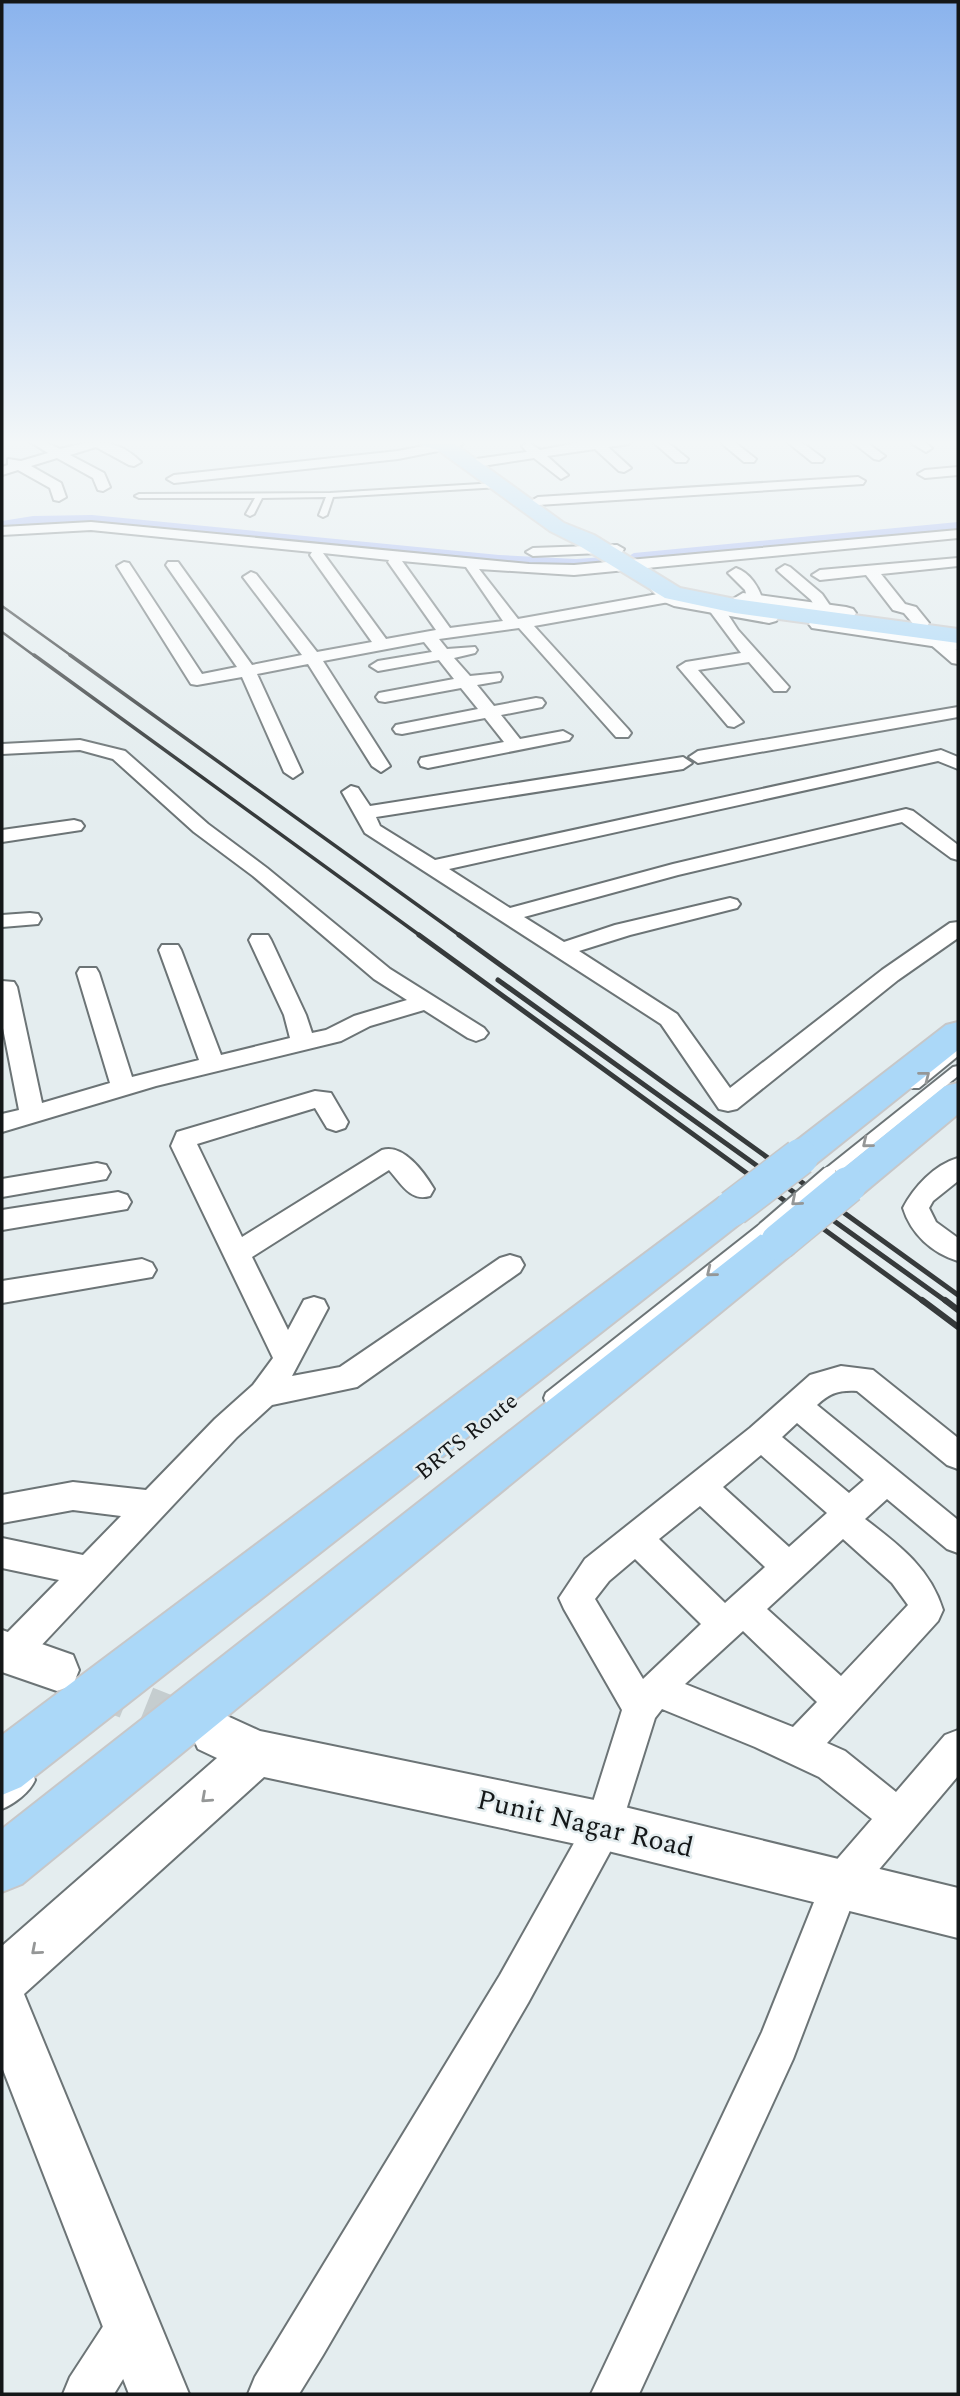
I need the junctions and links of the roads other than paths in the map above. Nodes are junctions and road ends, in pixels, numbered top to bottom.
1 (384, 553) edge
2 (617, 553) edge
3 (689, 553) edge
4 (317, 555) dead end
5 (629, 557) junction
6 (395, 562) dead end
7 (958, 562) edge
8 (173, 565) dead end
9 (124, 566) dead end
10 (472, 569) dead end
11 (551, 569) junction
12 (785, 570) dead end
13 (870, 570) junction
14 (736, 573) dead end
15 (820, 575) dead end
16 (251, 577) dead end
17 (670, 593) junction
18 (755, 601) junction
19 (717, 610) junction
20 (825, 610) junction
21 (587, 611) junction
22 (518, 623) junction
23 (921, 623) junction
24 (958, 628) edge
25 (437, 635) junction
26 (947, 638) edge
27 (958, 644) edge
28 (382, 645) junction
29 (469, 650) dead end
30 (444, 655) junction
31 (754, 656) junction
32 (313, 658) junction
33 (958, 659) edge
34 (377, 666) dead end
35 (247, 670) junction
36 (494, 677) dead end
37 (466, 682) junction
38 (780, 687) dead end
39 (385, 697) dead end
40 (536, 703) dead end
41 (490, 711) junction
42 (958, 712) edge
43 (734, 722) dead end
44 (402, 729) dead end
45 (622, 733) dead end
46 (564, 736) dead end
47 (516, 745) junction
48 (2, 749) edge
49 (428, 762) dead end
50 (958, 764) edge
51 (381, 766) dead end
52 (293, 772) dead end
53 (351, 792) dead end
54 (365, 813) junction
55 (75, 826) dead end
56 (2, 836) edge
57 (958, 854) edge
58 (432, 867) junction
59 (730, 904) dead end
60 (506, 915) junction
61 (30, 919) dead end
62 (2, 921) edge
63 (958, 928) edge
64 (260, 940) dead end
65 (170, 950) dead end
66 (561, 950) junction
67 (88, 973) dead end
68 (6, 987) dead end
69 (426, 1002) junction
70 (476, 1033) dead end
71 (958, 1033) edge
72 (303, 1043) junction
73 (958, 1050) edge
74 (213, 1065) junction
75 (958, 1070) edge
76 (123, 1087) junction
77 (958, 1095) edge
78 (32, 1114) junction
79 (336, 1122) dead end
80 (2, 1123) edge
81 (958, 1167) edge
82 (823, 1170) junction
83 (97, 1172) dead end
84 (2, 1188) edge
85 (421, 1189) dead end
86 (118, 1202) dead end
87 (2, 1220) edge
88 (755, 1224) junction
89 (958, 1251) edge
90 (235, 1254) junction
91 (510, 1265) dead end
92 (142, 1270) dead end
93 (2, 1292) edge
94 (314, 1308) dead end
95 (288, 1359) junction
96 (264, 1394) junction
97 (796, 1405) junction
98 (536, 1411) dead end
99 (493, 1414) dead end
100 (761, 1437) junction
101 (958, 1456) edge
102 (887, 1480) junction
103 (699, 1485) junction
104 (151, 1505) junction
105 (2, 1509) edge
106 (846, 1516) junction
107 (635, 1538) junction
108 (958, 1539) edge
109 (2, 1553) edge
110 (789, 1568) junction
111 (88, 1571) junction
112 (734, 1617) junction
113 (6, 1653) edge
114 (57, 1670) tunnel mouth
115 (649, 1699) junction
116 (843, 1702) junction
117 (214, 1733) tunnel mouth
118 (798, 1748) junction
119 (958, 1748) edge
120 (257, 1753) junction
121 (18, 1771) edge
122 (2, 1799) edge
123 (899, 1817) junction
124 (604, 1826) junction
125 (2, 1864) edge
126 (840, 1886) junction
127 (958, 1913) edge
128 (2, 1980) edge
129 (2, 2002) edge
130 (131, 2324) junction
131 (87, 2394) edge
132 (159, 2394) edge
133 (272, 2394) edge
134 (615, 2394) edge

1 - 11 street
2 - 5 main road
3 - 5 street
4 - 28 street
5 - 11 street
5 - 17 main road
6 - 25 street
7 - 13 street
8 - 35 street
9 - 35 street
10 - 22 street
11 - 21 street
12 - 20 street
13 - 15 street
13 - 23 street
14 - 18 street
16 - 32 street
17 - 18 street
17 - 19 street
17 - 21 street
17 - 26 main road
18 - 20 street
19 - 26 street
19 - 31 street
20 - 23 street
21 - 22 street
22 - 25 street
22 - 45 street
23 - 24 street
25 - 28 street
25 - 30 street
26 - 27 street
26 - 33 street
28 - 32 street
29 - 30 street
30 - 34 street
30 - 37 street
31 - 38 street
31 - 43 street
32 - 35 street
32 - 51 street
35 - 52 street
36 - 37 street
37 - 39 street
37 - 41 street
40 - 41 street
41 - 44 street
41 - 47 street
42 - 54 street
46 - 47 street
47 - 49 street
48 - 69 street
50 - 58 street
53 - 54 street
54 - 58 street
55 - 56 street
57 - 60 street
58 - 60 street
59 - 66 street
60 - 66 street
61 - 62 street
63 - 66 street
64 - 72 street
65 - 74 street
67 - 76 street
68 - 78 street
69 - 70 street
69 - 72 street
71 - 82 main road
72 - 74 street
82 -> 73 lane
74 - 76 street
75 -> 82 lane
76 - 78 street
77 - 82 main road
78 - 80 street
79 - 90 street
81 - 89 street
82 - 88 main road, bridge
82 - 88 main road, bridge
83 - 84 street
85 - 90 street
86 - 87 street
88 -> 98 lane, BRTS Route
88 - 99 lane, BRTS Route
88 - 121 main road
88 - 125 main road
90 - 95 street
91 - 96 street
92 - 93 street
94 - 95 street
95 - 96 street
96 - 104 street
97 - 100 street
97 - 101 street
97 - 102 street
100 - 103 street
100 - 106 street
102 - 106 street
102 - 108 street
103 - 107 street
103 - 110 street
104 - 105 street
104 - 111 street
106 - 110 street
106 - 116 street
107 - 112 street
107 - 115 street
109 - 111 street
110 - 112 street
111 - 113 street
112 - 115 street
112 - 116 street
113 - 114 street
115 - 118 street
115 - 124 street
116 - 118 street
117 - 120 street, Punit Nagar Road
118 - 123 street
119 - 123 street
120 - 124 street, Punit Nagar Road
120 -> 128 street
121 - 122 lane
123 - 126 street
124 - 126 street, Punit Nagar Road
124 - 133 street
126 - 127 street, Punit Nagar Road
126 - 134 street
129 - 130 street
130 - 131 street
130 - 132 street

